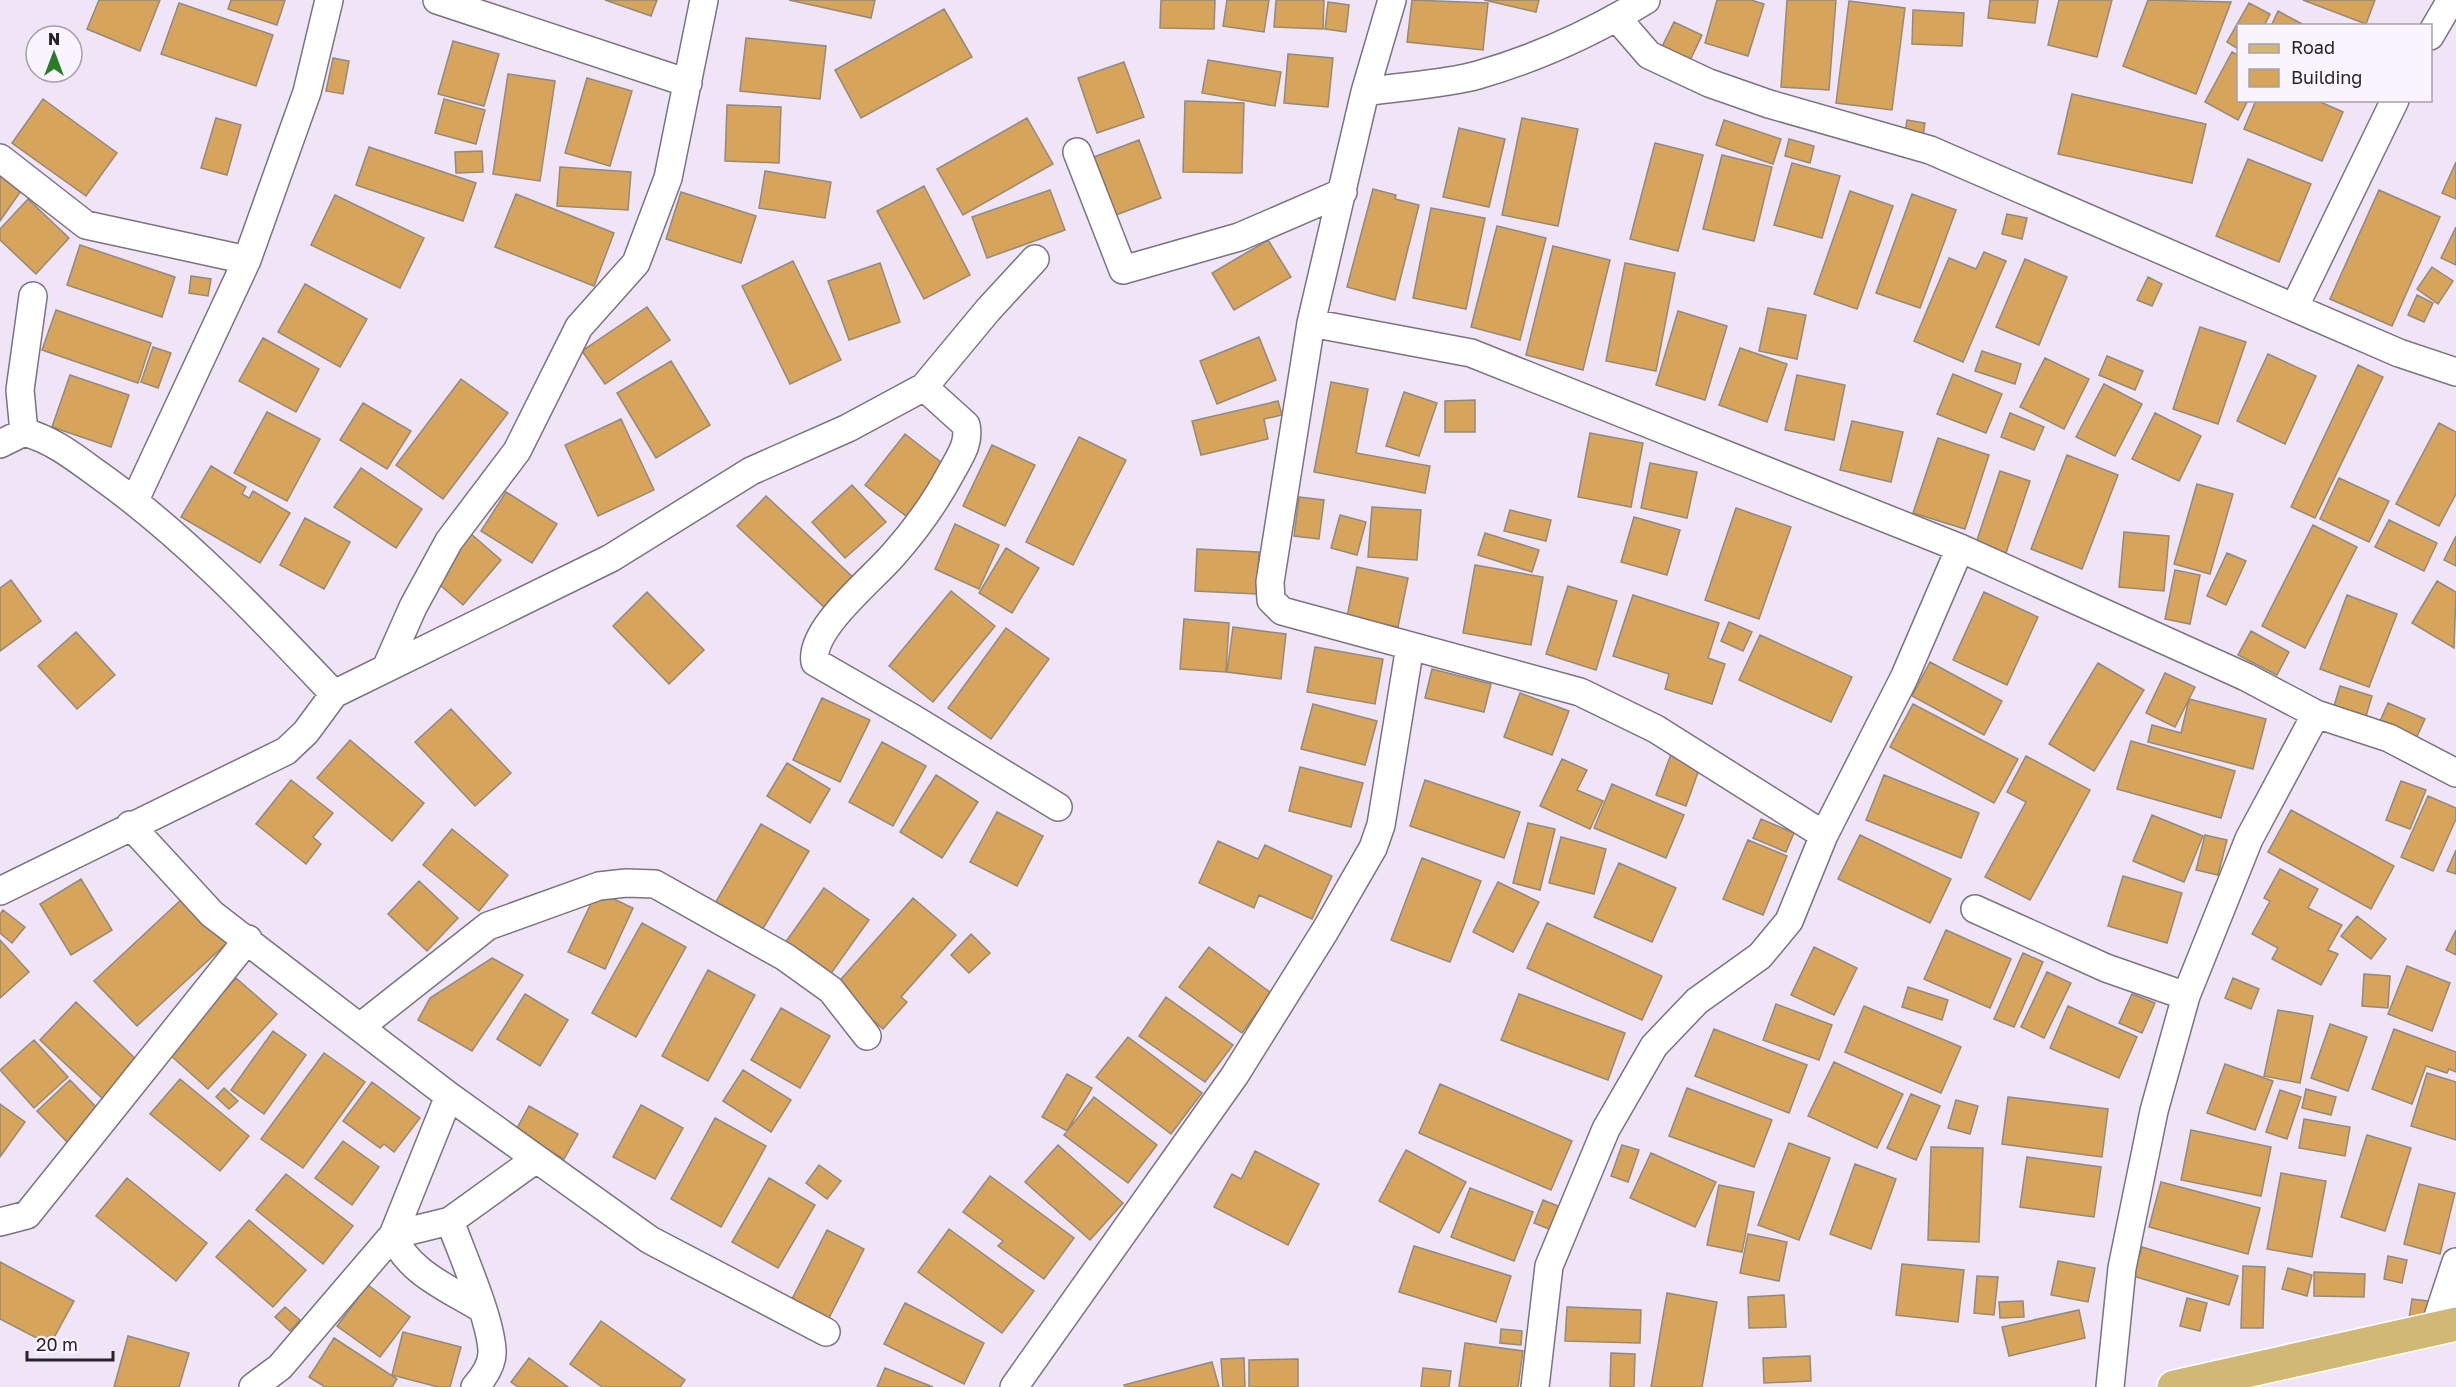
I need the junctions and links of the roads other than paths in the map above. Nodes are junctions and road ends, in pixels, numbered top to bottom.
1 (329, 0) edge
2 (437, 0) edge
3 (704, 0) edge
4 (1392, 0) edge
5 (1646, 0) edge
6 (2451, 0) edge
7 (1617, 18) junction
8 (2432, 33) edge
9 (688, 83) junction
10 (1365, 92) junction
11 (2394, 102) edge
12 (1077, 152) dead end
13 (0, 158) edge
14 (1343, 192) junction
15 (1035, 258) dead end
16 (247, 260) junction
17 (33, 296) dead end
18 (2295, 306) junction
19 (1311, 323) junction
20 (2456, 372) edge
21 (924, 387) junction
22 (12, 438) edge
23 (135, 500) junction
24 (1960, 548) junction
25 (1410, 646) junction
26 (386, 668) junction
27 (334, 694) junction
28 (2316, 714) junction
29 (2456, 773) edge
30 (1058, 807) dead end
31 (130, 825) junction
32 (1824, 835) junction
33 (0, 891) edge
34 (1975, 909) dead end
35 (248, 939) junction
36 (2186, 996) junction
37 (360, 1027) junction
38 (867, 1036) dead end
39 (449, 1096) junction
40 (536, 1159) junction
41 (450, 1221) junction
42 (0, 1222) edge
43 (393, 1235) junction
44 (2456, 1262) edge
45 (482, 1309) junction
46 (2445, 1327) edge
47 (826, 1332) dead end
48 (253, 1387) edge
49 (475, 1387) edge
50 (1014, 1387) edge
51 (1535, 1387) edge
52 (2110, 1387) edge
53 (2174, 1387) edge

1 - 16 street
2 - 9 street
3 - 9 street
4 - 10 street
5 - 7 street
6 - 8 street
7 - 10 street
7 - 18 street
9 - 26 street
10 - 14 street
11 - 18 street
12 - 14 street
13 - 16 street
14 - 19 street
15 - 21 street
16 - 23 street
17 - 22 street
18 - 20 street
19 - 24 street
19 - 25 street
21 - 26 street
21 - 30 street
22 - 23 street
23 - 27 street
24 - 28 street
24 - 32 street
25 - 32 street
25 - 50 street
26 - 27 street
27 - 31 street
28 - 29 street
28 - 36 street
31 - 33 street
31 - 35 street
32 - 51 street
34 - 36 street
35 - 37 street
35 - 42 street
36 - 52 street
37 - 38 street
37 - 39 street
39 - 40 street
39 - 43 street
40 - 41 street
40 - 47 street
41 - 43 street
41 - 45 street
43 - 45 street
43 - 48 street
44 - 46 street
45 - 49 street
46 - 53 main road

